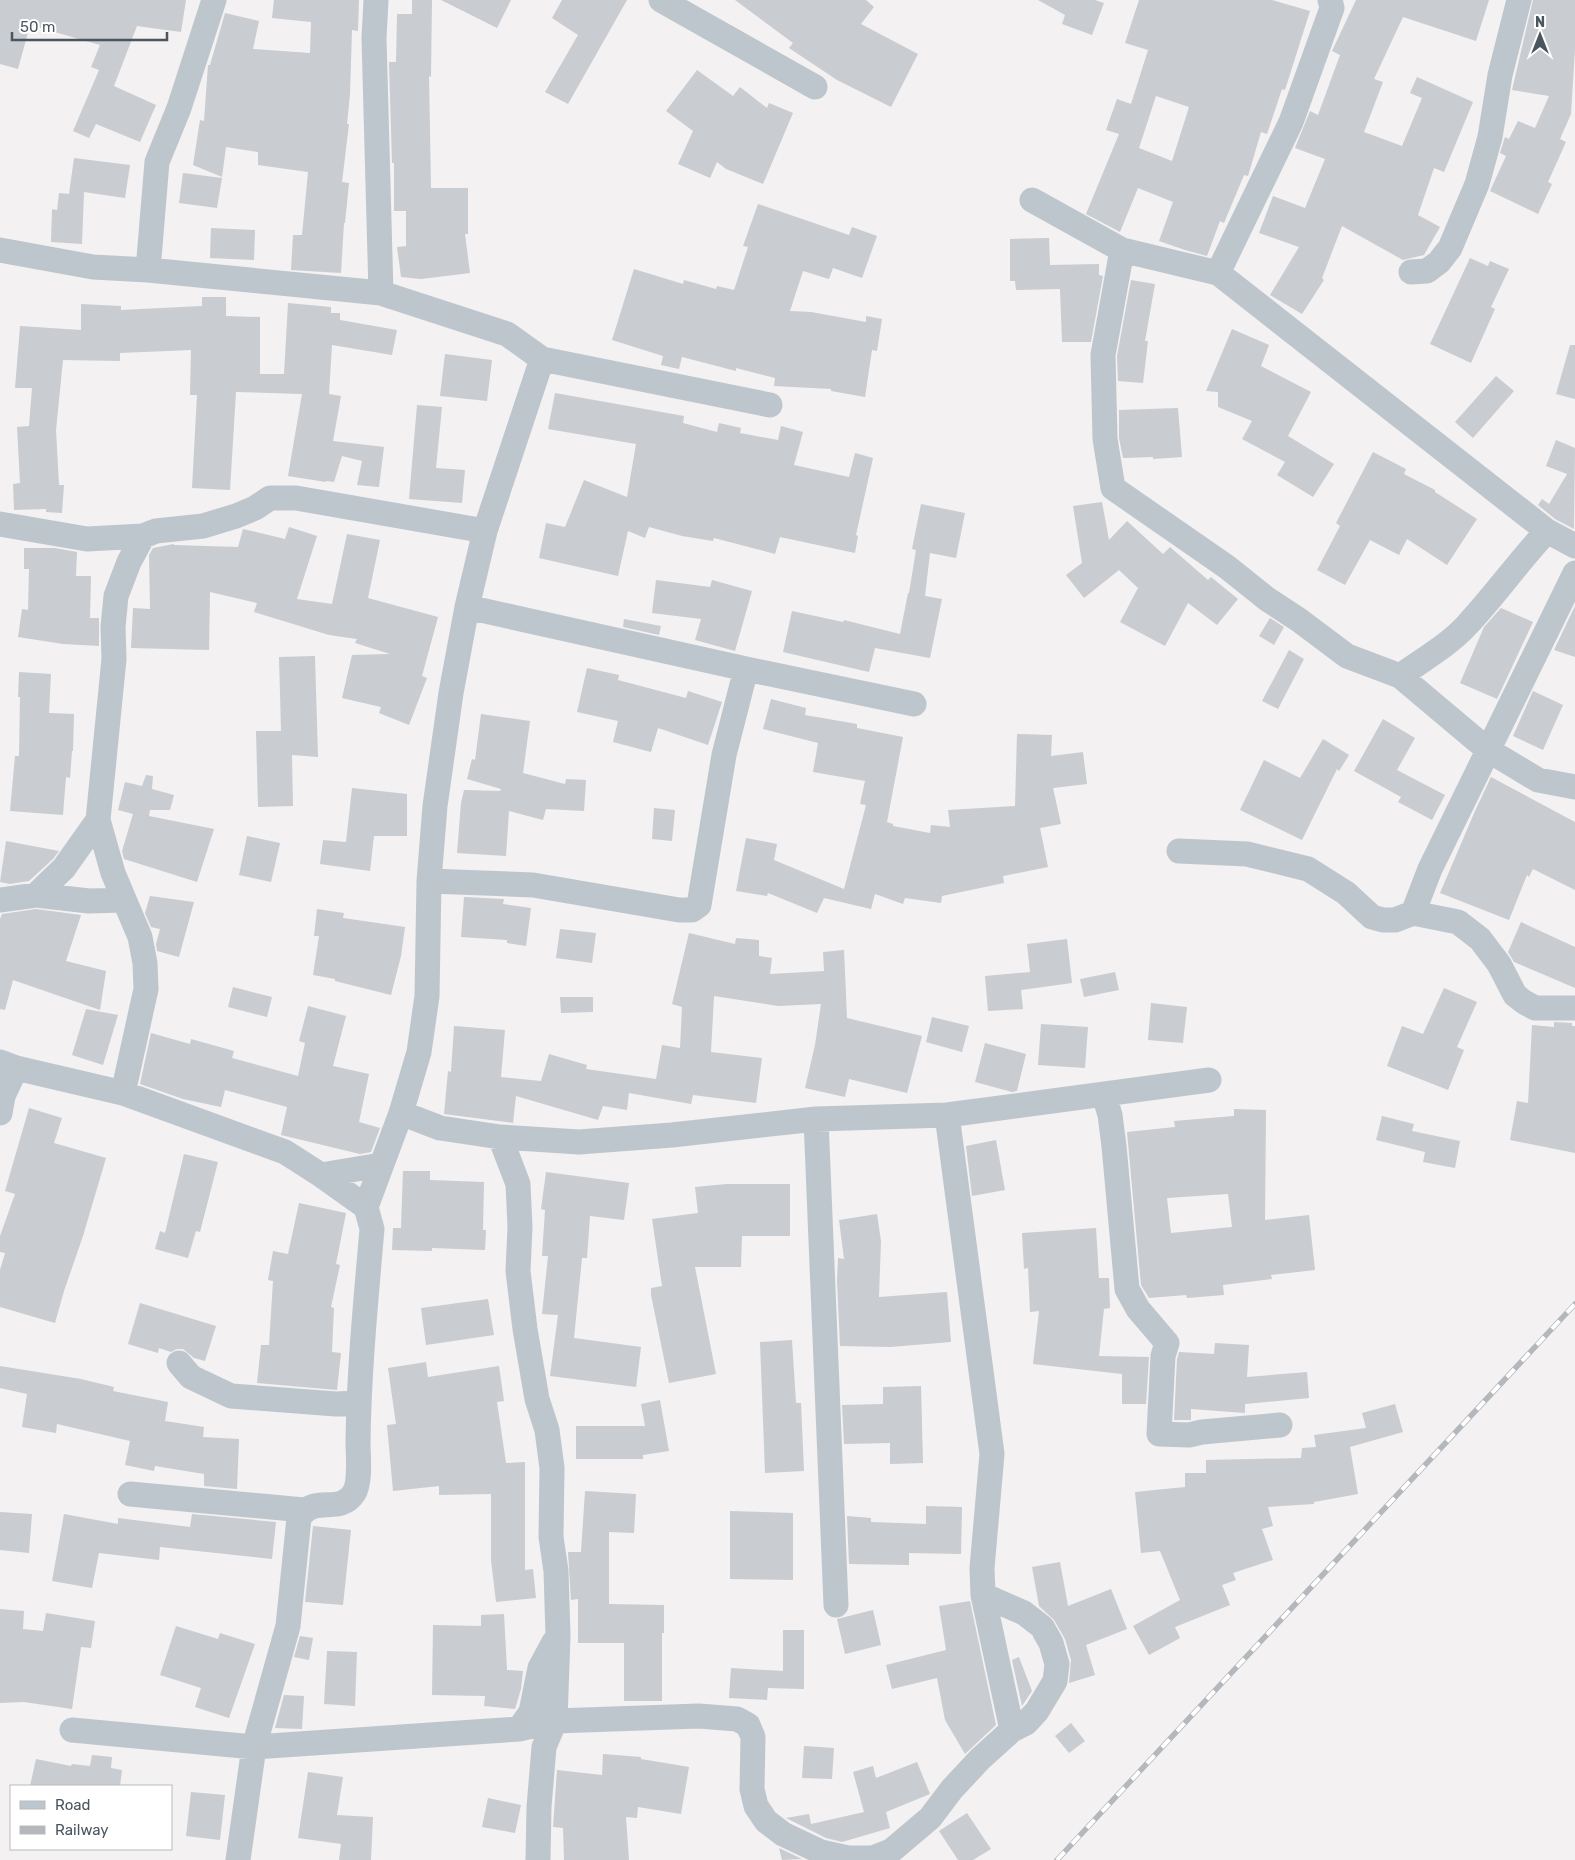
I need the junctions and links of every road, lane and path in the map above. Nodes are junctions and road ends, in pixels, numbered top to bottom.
1 (214, 0) edge
2 (376, 0) edge
3 (661, 0) edge
4 (1330, 0) edge
5 (1519, 0) edge
6 (815, 87) dead end
7 (1032, 200) dead end
8 (0, 250) edge
9 (1122, 250) junction
10 (148, 270) junction
11 (1411, 272) dead end
12 (1218, 273) junction
13 (381, 292) junction
14 (542, 359) junction
15 (770, 405) dead end
16 (0, 524) edge
17 (1547, 531) junction
18 (485, 532) junction
19 (144, 536) junction
20 (1575, 546) edge
21 (1575, 573) edge
22 (467, 607) junction
23 (746, 669) junction
24 (1400, 676) junction
25 (914, 704) dead end
26 (1488, 750) junction
27 (1575, 787) edge
28 (98, 820) junction
29 (1179, 851) dead end
30 (430, 882) junction
31 (36, 896) junction
32 (0, 900) edge
33 (124, 900) junction
34 (1413, 913) junction
35 (1575, 1008) edge
36 (8, 1065) edge
37 (1209, 1080) dead end
38 (123, 1093) junction
39 (1104, 1095) junction
40 (401, 1113) junction
41 (0, 1114) edge
42 (947, 1115) junction
43 (816, 1119) junction
44 (500, 1137) junction
45 (381, 1165) junction
46 (321, 1175) junction
47 (366, 1207) junction
48 (179, 1363) dead end
49 (359, 1403) junction
50 (1280, 1425) dead end
51 (130, 1494) dead end
52 (304, 1510) junction
53 (984, 1595) junction
54 (836, 1605) dead end
55 (558, 1636) junction
56 (555, 1720) junction
57 (519, 1729) junction
58 (72, 1730) dead end
59 (1012, 1730) junction
60 (254, 1746) junction
61 (238, 1860) edge
62 (538, 1860) edge

1 - 10 street
2 - 13 street
3 - 6 street
4 - 12 street
5 - 11 street
7 - 9 street
8 - 10 street
9 - 12 street
9 - 24 street
10 - 13 street
12 - 17 street
13 - 14 street
14 - 15 street
14 - 18 street
16 - 19 street
17 - 20 street
17 - 24 street
18 - 19 street
18 - 22 street
19 - 28 street
21 - 26 street
22 - 23 street
22 - 30 street
23 - 25 street
23 - 30 street
24 - 26 street
26 - 27 street
26 - 34 street
28 - 31 street
28 - 33 street
29 - 34 street
30 - 40 street
31 - 32 street
31 - 33 street
33 - 38 street
34 - 35 street
36 - 38 street
36 - 41 street
37 - 39 street
38 - 46 street
39 - 42 street
39 - 50 street
40 - 44 street
40 - 45 street
42 - 43 street
42 - 53 street
43 - 44 street
43 - 54 street
44 - 55 street
45 - 46 street
45 - 47 street
46 - 47 street
47 - 49 street
48 - 49 street
49 - 52 street
51 - 52 street
52 - 60 street
53 - 59 street
53 - 59 street
55 - 56 street
55 - 57 street
56 - 57 street
56 - 59 street
56 - 62 street
57 - 60 street
58 - 60 street
60 - 61 street

